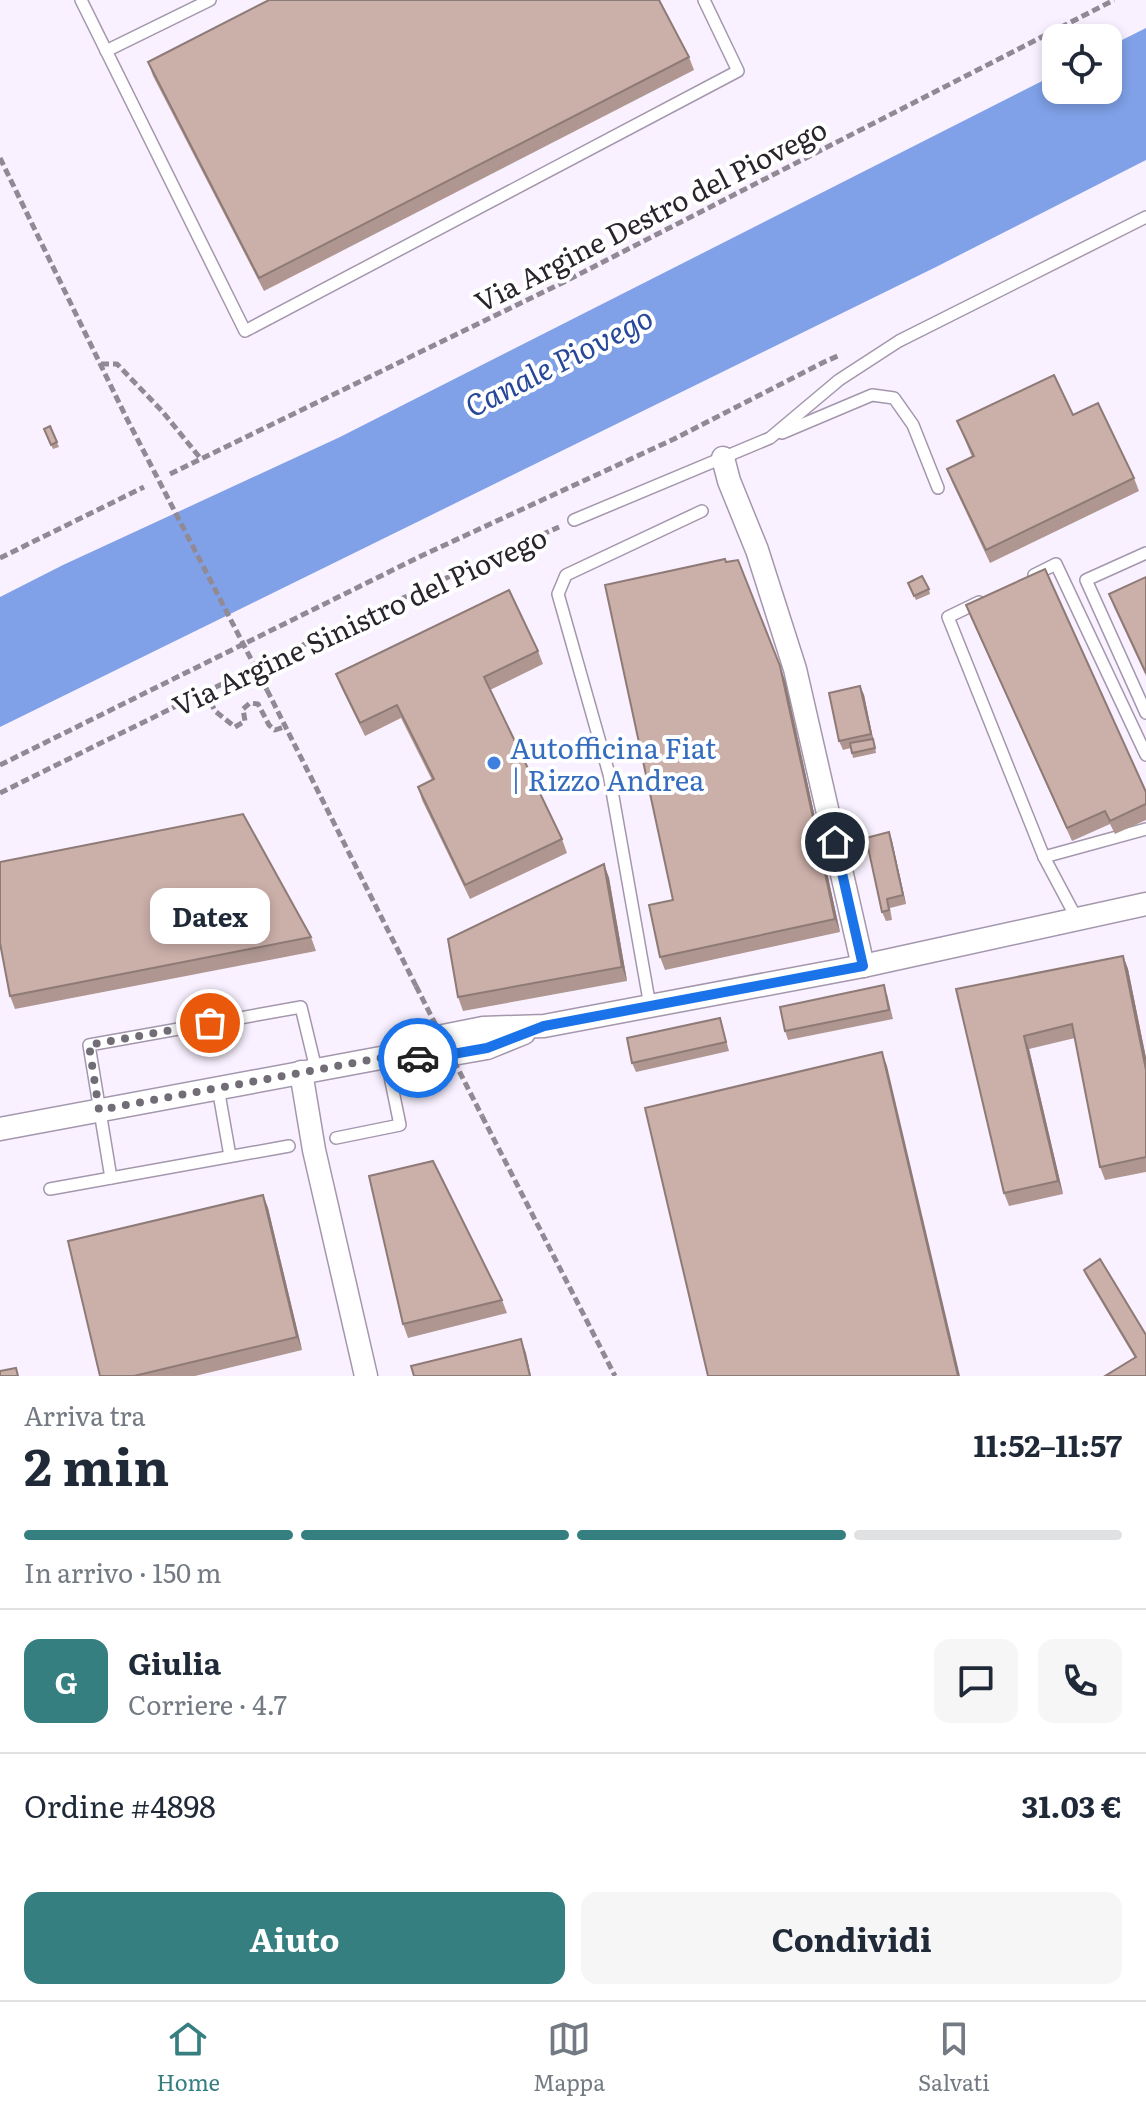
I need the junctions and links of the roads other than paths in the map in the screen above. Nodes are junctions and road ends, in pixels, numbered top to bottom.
1 (81, 0) edge
2 (210, 0) edge
3 (704, 0) edge
4 (106, 51) junction
5 (1146, 217) edge
6 (770, 438) junction
7 (723, 458) junction
8 (938, 488) dead end
9 (702, 511) dead end
10 (574, 520) road end
11 (1146, 553) edge
12 (1029, 577) edge
13 (988, 597) edge
14 (1146, 713) edge
15 (1146, 755) edge
16 (1146, 829) edge
17 (1044, 857) junction
18 (1146, 904) edge
19 (1077, 919) junction
20 (863, 966) junction
21 (650, 1006) junction
22 (386, 1057) junction
23 (309, 1071) junction
24 (218, 1088) junction
25 (99, 1110) junction
26 (0, 1129) edge
27 (336, 1138) dead end
28 (289, 1146) dead end
29 (230, 1156) junction
30 (111, 1178) junction
31 (50, 1189) dead end
32 (366, 1376) edge

1 - 4 lane
2 - 4 lane
3 - 4 lane
5 - 6 lane
6 - 7 lane, Via Argine Sinistro del Piovego
6 - 8 lane, Via Argine Sinistro del Piovego
7 - 10 lane, Via Argine Sinistro del Piovego
7 - 20 street
9 - 21 lane
11 - 14 lane
12 - 15 lane
13 - 17 lane
16 - 17 lane
17 - 19 lane
18 - 19 street
19 - 20 street
20 - 21 street
21 - 22 street
22 - 23 street
22 - 27 lane
23 - 24 street
23 - 25 lane
23 - 32 street
24 - 25 street
24 - 29 lane
25 - 26 street
25 - 30 lane
28 - 29 lane
29 - 30 lane
30 - 31 lane

